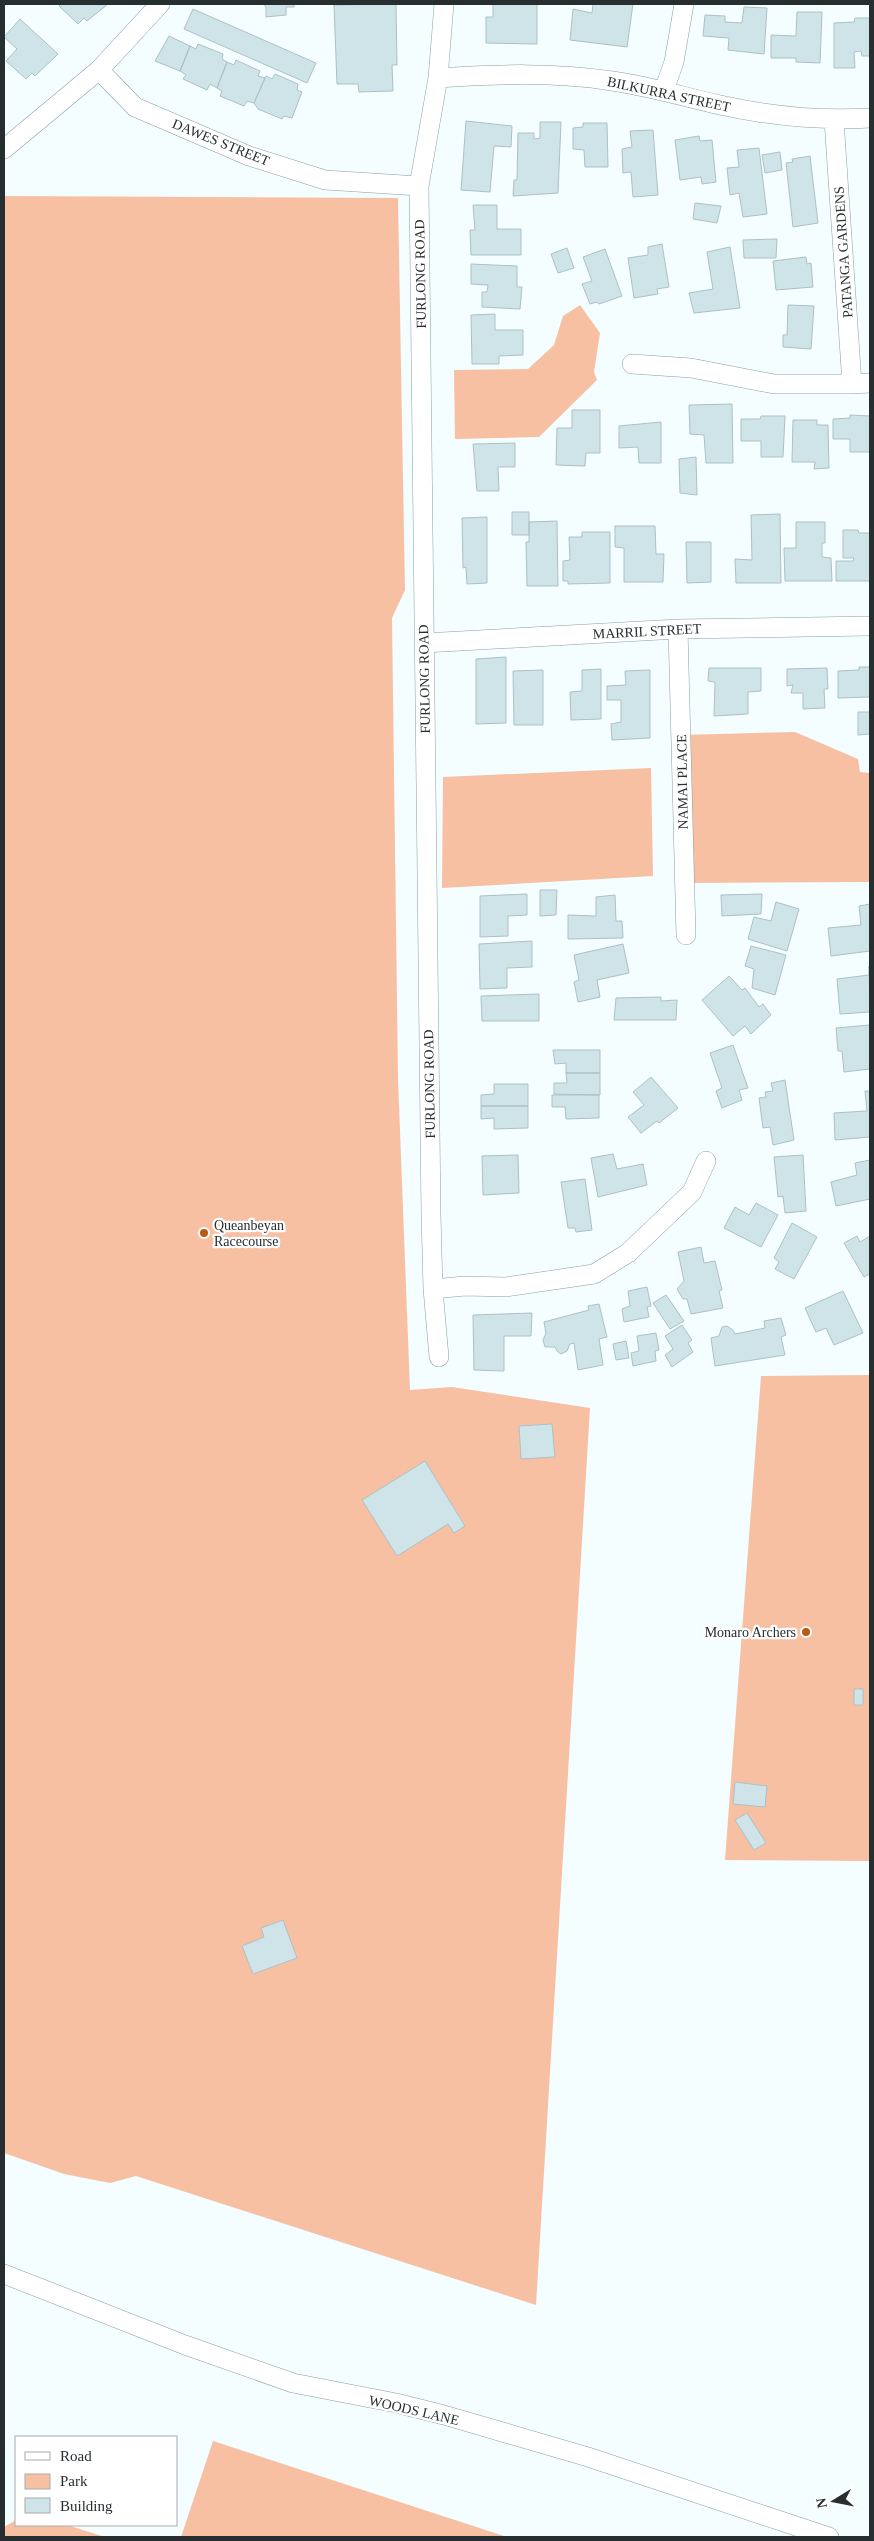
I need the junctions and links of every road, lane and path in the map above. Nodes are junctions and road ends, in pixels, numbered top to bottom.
1 (160, 4) edge
2 (444, 4) edge
3 (684, 4) edge
4 (99, 70) junction
5 (438, 78) junction
6 (664, 90) junction
7 (870, 118) edge
8 (834, 120) junction
9 (4, 149) edge
10 (419, 186) junction
11 (632, 364) dead end
12 (861, 384) edge
13 (870, 626) edge
14 (678, 629) junction
15 (424, 643) junction
16 (686, 936) dead end
17 (706, 1161) dead end
18 (433, 1289) junction
19 (438, 1357) dead end
20 (4, 2274) edge
21 (828, 2537) edge

1 - 4 street
2 - 5 street, FURLONG ROAD
3 - 6 street
4 - 9 street
4 - 10 street, DAWES STREET
5 - 6 street, BILKURRA STREET
5 - 10 street, FURLONG ROAD
6 - 8 street, BILKURRA STREET
7 - 8 street, BILKURRA STREET
8 - 12 street, PATANGA GARDENS
10 - 15 street, FURLONG ROAD
11 - 12 street, PATANGA GARDENS
13 - 14 street, MARRIL STREET
14 - 15 street, MARRIL STREET
14 - 16 street, NAMAI PLACE
15 - 18 street, FURLONG ROAD
17 - 18 street
18 - 19 street, FURLONG ROAD
20 - 21 street, WOODS LANE

